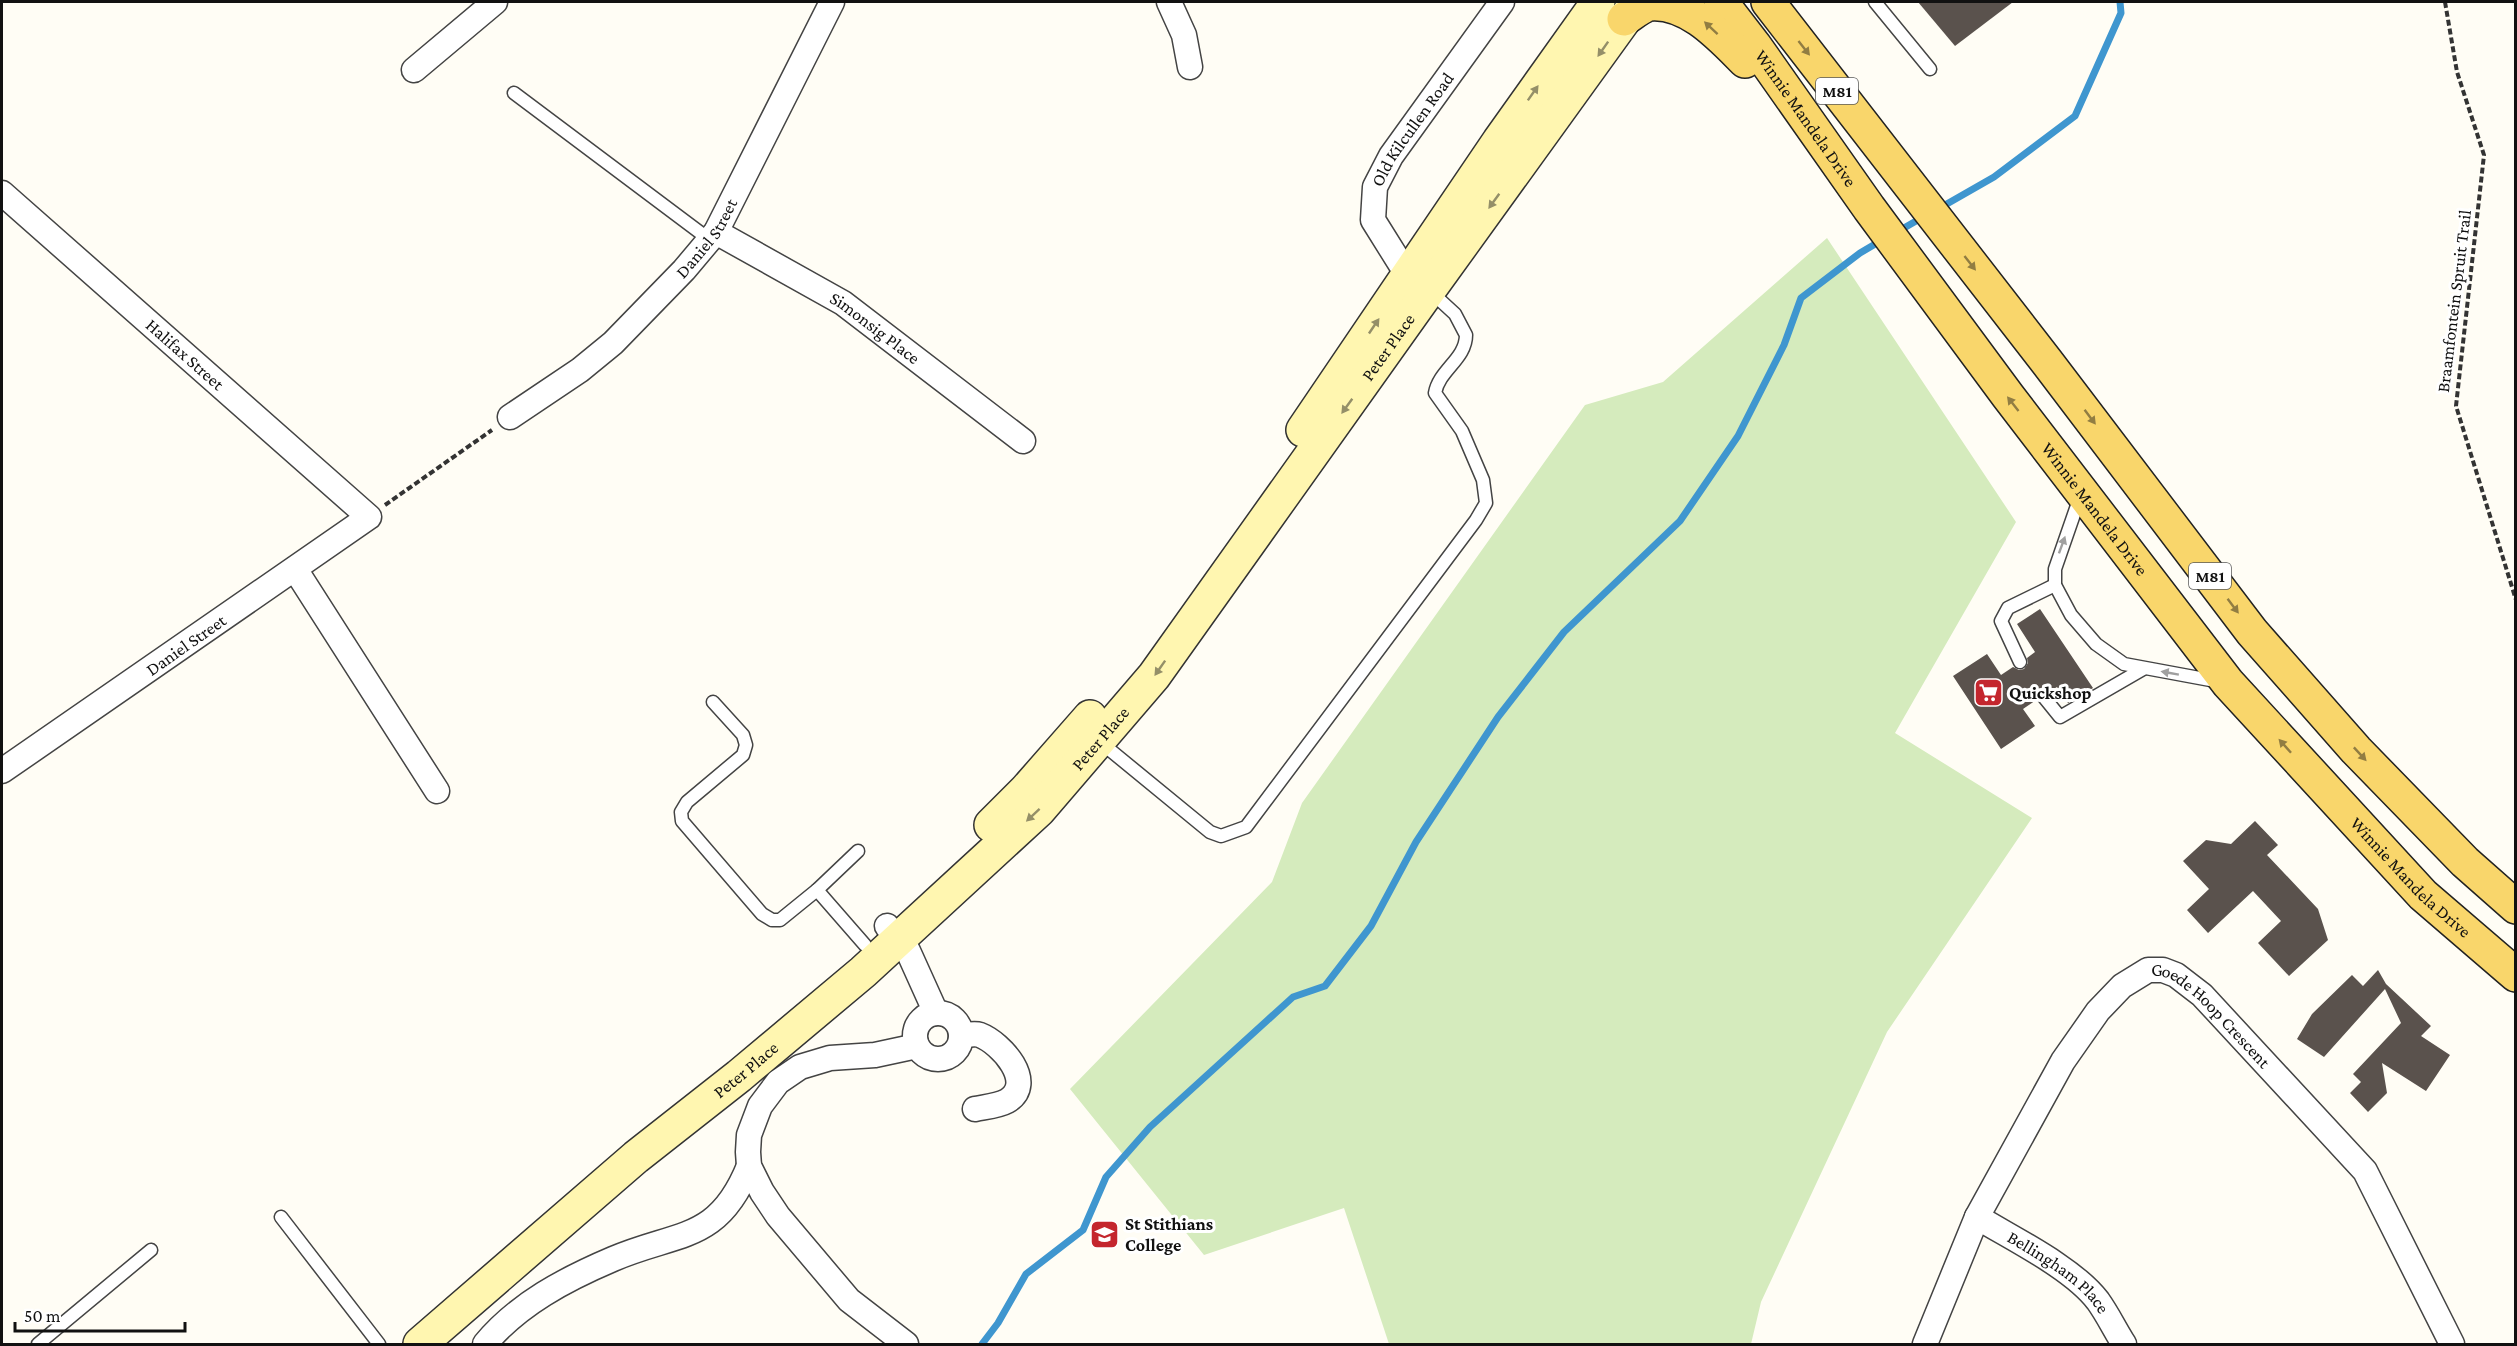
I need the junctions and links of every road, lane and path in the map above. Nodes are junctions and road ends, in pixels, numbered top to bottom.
1 (495, 2) edge
2 (832, 2) edge
3 (1169, 2) edge
4 (1502, 2) edge
5 (1721, 2) edge
6 (1768, 2) edge
7 (1875, 2) edge
8 (2445, 2) edge
9 (1620, 7) edge
10 (1190, 67) dead end
11 (1930, 69) dead end
12 (414, 70) dead end
13 (514, 93) dead end
14 (1812, 129) junction
15 (2, 193) edge
16 (713, 236) junction
17 (1418, 283) junction
18 (510, 417) joint
19 (1023, 441) dead end
20 (2082, 493) junction
21 (369, 517) junction
22 (295, 569) junction
23 (2055, 585) junction
24 (2516, 600) edge
25 (2020, 662) dead end
26 (2143, 669) junction
27 (2228, 683) junction
28 (2043, 696) dead end
29 (713, 702) dead end
30 (1090, 734) junction
31 (2, 771) edge
32 (437, 791) dead end
33 (858, 851) dead end
34 (817, 890) junction
35 (2516, 907) edge
36 (884, 936) junction
37 (2516, 975) edge
38 (936, 1013) junction
39 (961, 1036) junction
40 (917, 1046) junction
41 (975, 1109) dead end
42 (749, 1166) junction
43 (771, 1206) junction
44 (721, 1214) junction
45 (1977, 1216) junction
46 (281, 1217) dead end
47 (151, 1250) dead end
48 (38, 1344) edge
49 (379, 1344) edge
50 (400, 1344) edge
51 (420, 1344) edge
52 (485, 1344) edge
53 (906, 1344) edge
54 (1925, 1344) edge
55 (2124, 1344) edge
56 (2452, 1344) edge

1 - 12 street
2 - 16 street, Daniel Street
3 - 10 street
4 - 17 street, Old Kilcullen Road
5 - 14 main road, Winnie Mandela Drive / M81
6 -> 35 main road, Winnie Mandela Drive / M81
7 - 11 lane
8 - 24 path, Braamfontein Spruit Trail
14 -> 9 main road
9 - 17 main road, Peter Place
13 - 16 lane
20 -> 14 main road, Winnie Mandela Drive / M81
15 - 21 street, Halifax Street
16 - 18 street, Daniel Street
16 - 19 street, Simonsig Place
17 - 30 main road, Peter Place
17 - 30 lane
18 - 21 path
23 -> 20 lane
20 - 27 main road, Winnie Mandela Drive / M81
21 - 22 street, Daniel Street
22 - 31 street, Daniel Street
22 - 32 street
23 - 25 lane
23 - 26 lane
27 -> 26 lane
26 - 28 lane
37 -> 27 main road, Winnie Mandela Drive / M81
29 - 34 lane
30 - 36 main road, Peter Place
33 - 34 lane
34 - 36 lane
36 - 38 street
36 - 50 main road, Peter Place
36 - 51 main road, Peter Place
38 - 39 street
38 - 40 street
39 - 40 street
39 - 41 street
40 - 42 street
42 - 43 street
42 - 44 street
43 - 44 street
43 - 53 street
44 - 52 street
45 - 54 street, Goede Hoop Crescent
45 - 55 street, Bellingham Place
45 - 56 street, Goede Hoop Crescent
46 - 49 lane
47 - 48 lane

